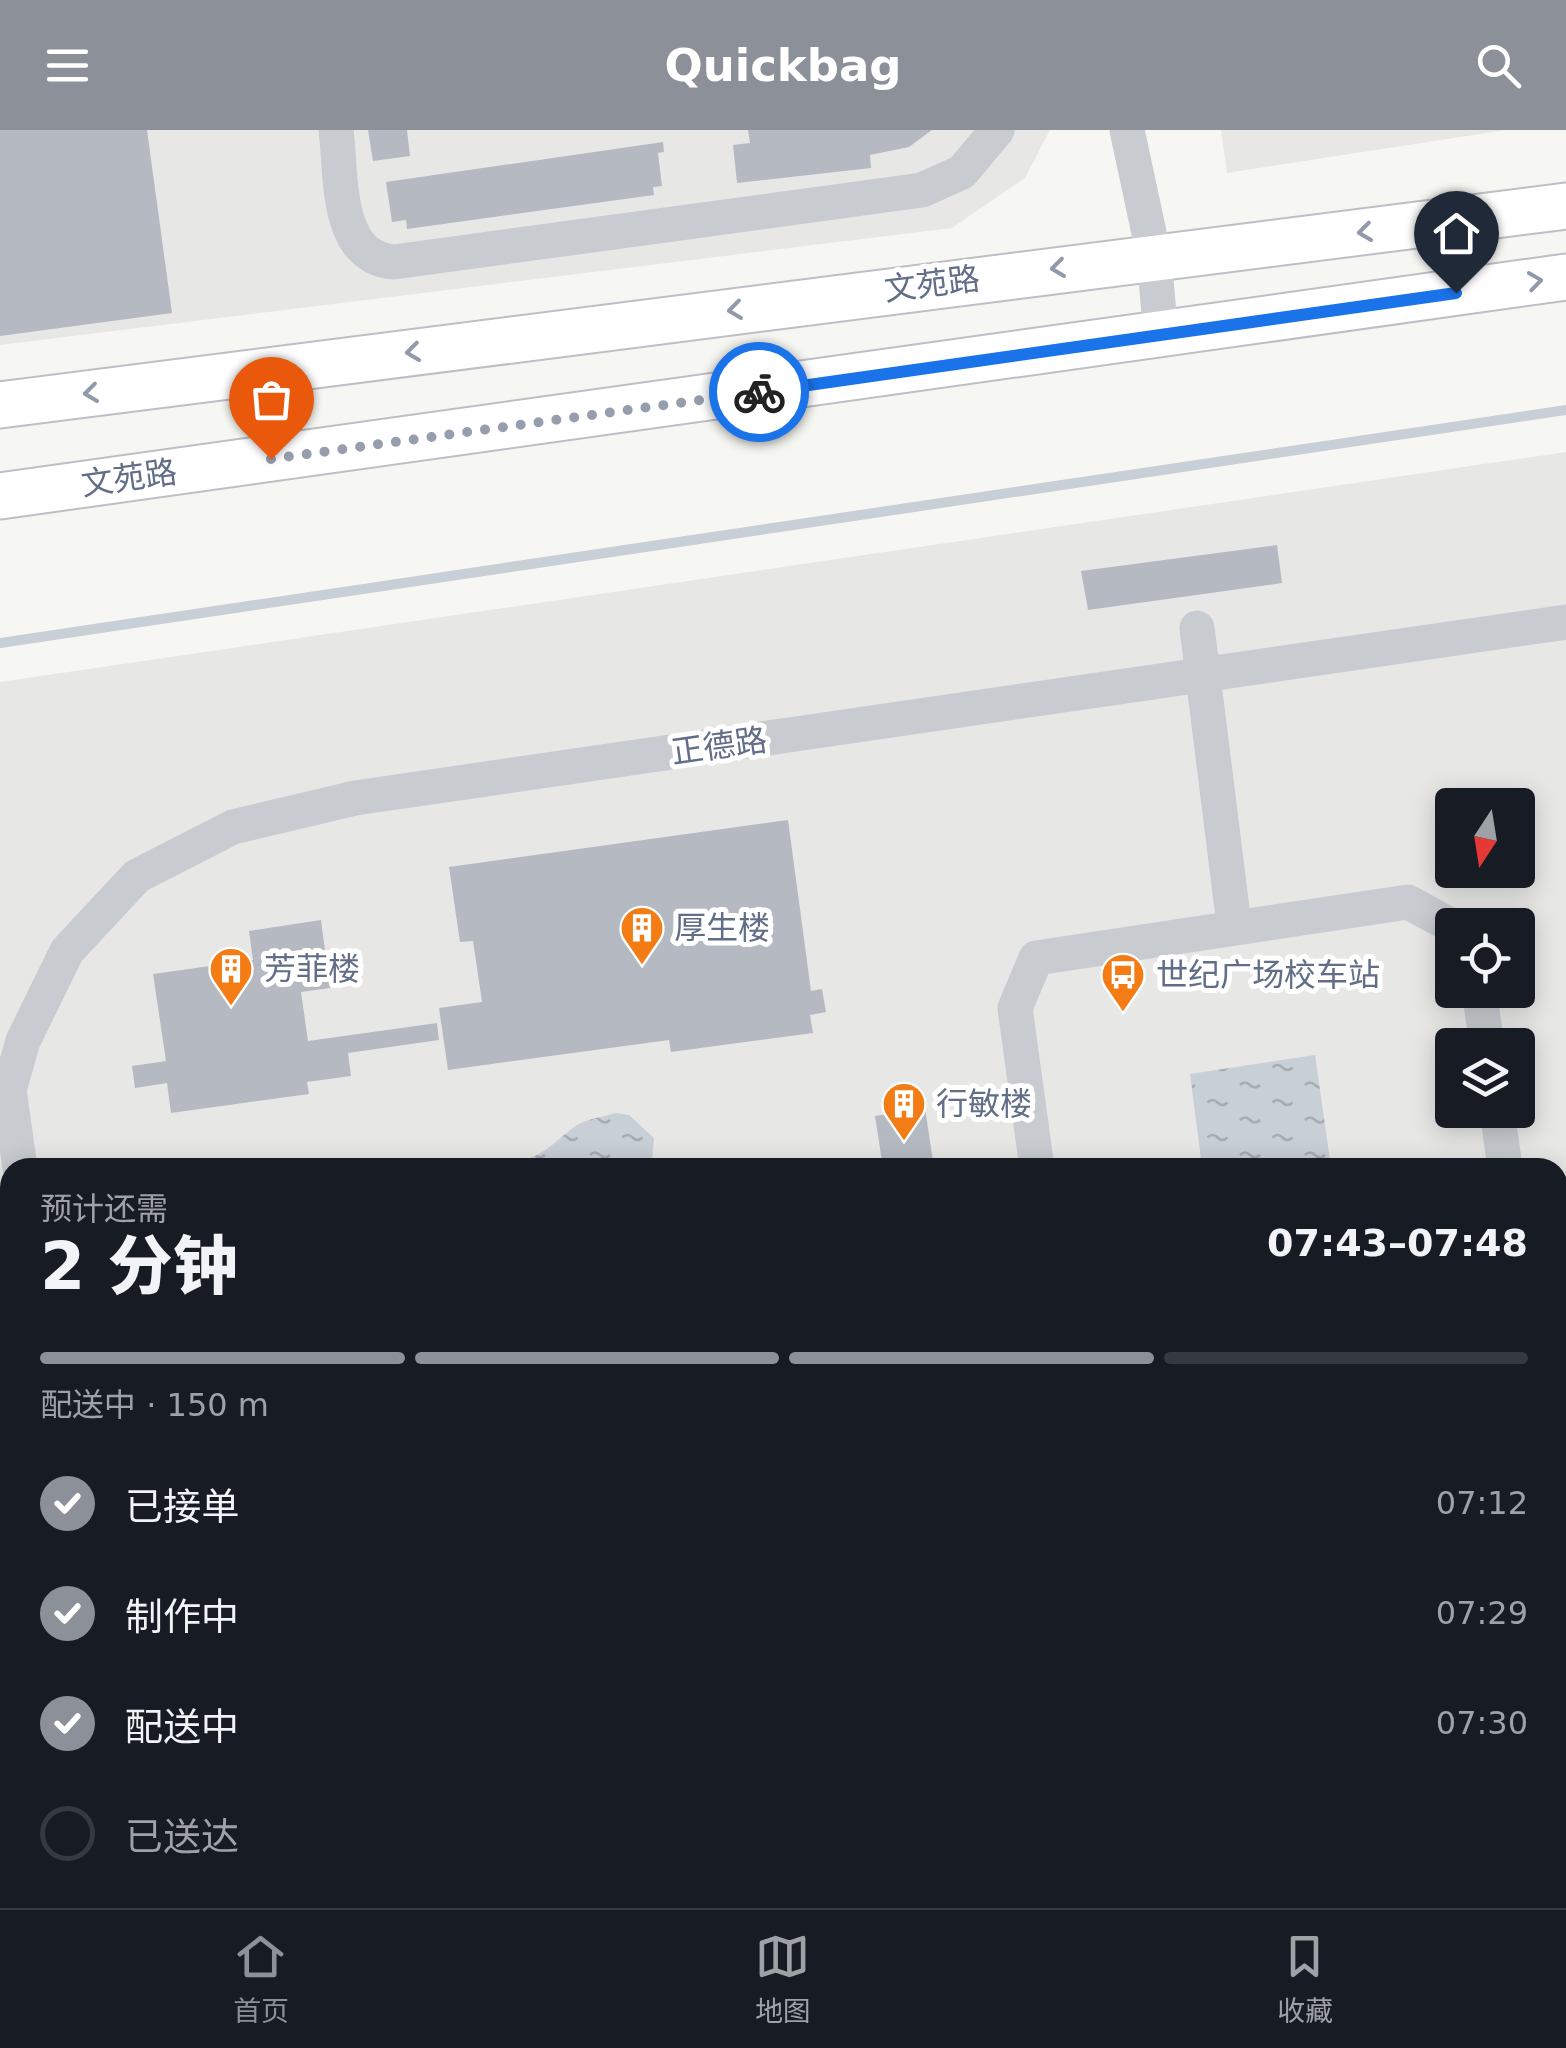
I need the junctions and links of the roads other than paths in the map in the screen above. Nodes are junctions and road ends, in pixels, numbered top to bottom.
1 (336, 130) edge
2 (997, 130) edge
3 (1127, 130) edge
4 (1566, 206) edge
5 (1154, 256) junction
6 (1566, 277) edge
7 (1162, 336) junction
8 (0, 405) edge
9 (0, 496) edge
10 (1566, 622) edge
11 (1196, 628) dead end
12 (1204, 677) junction
13 (1435, 917) edge
14 (1234, 925) junction
15 (5, 1091) edge
16 (1499, 1128) edge
17 (18, 1158) edge
18 (1036, 1158) edge
19 (1504, 1158) edge

1 - 2 street
3 - 5 street
4 -> 5 main road, 文苑路
5 - 7 street
5 -> 8 main road, 文苑路
7 -> 6 main road, 文苑路
7 - 9 main road, 文苑路
10 - 12 street, 正德路
11 - 12 street
12 - 14 street
12 - 15 street, 正德路
13 - 14 street
14 - 18 street
15 - 17 street
16 - 19 street

